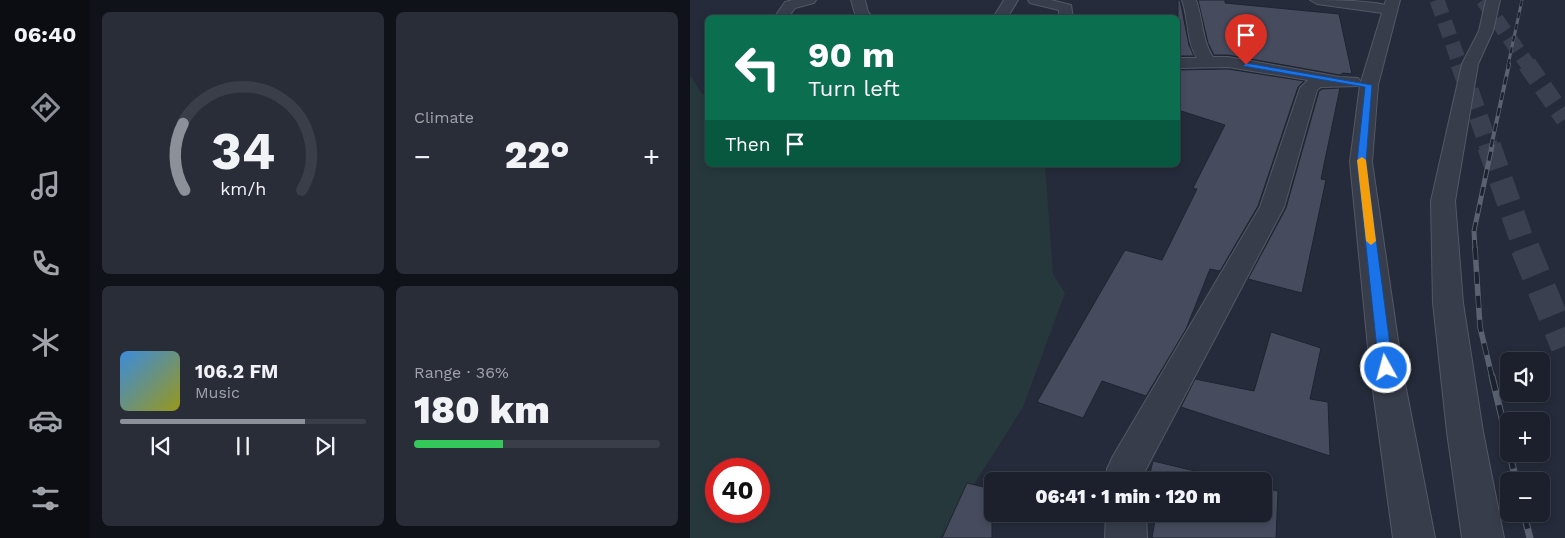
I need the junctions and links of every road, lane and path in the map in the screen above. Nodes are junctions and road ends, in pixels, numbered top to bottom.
1 (808, 0) edge
2 (858, 0) edge
3 (1011, 0) edge
4 (1035, 0) edge
5 (1189, 0) edge
6 (1317, 0) edge
7 (1493, 0) edge
8 (1392, 5) edge
9 (1068, 9) edge
10 (784, 15) edge
11 (862, 15) edge
12 (1001, 15) edge
13 (1208, 62) junction
14 (1180, 63) edge
15 (1360, 84) junction
16 (1126, 472) edge
17 (1126, 522) edge
18 (1126, 538) edge
19 (1414, 538) edge
20 (1483, 538) edge

1 - 10 street
2 - 11 street
3 - 12 street
4 - 9 street
5 - 13 street
6 - 8 street
7 - 20 street
8 - 15 street
13 - 14 street
13 - 15 street
15 - 16 street
15 - 19 street
17 - 18 street

